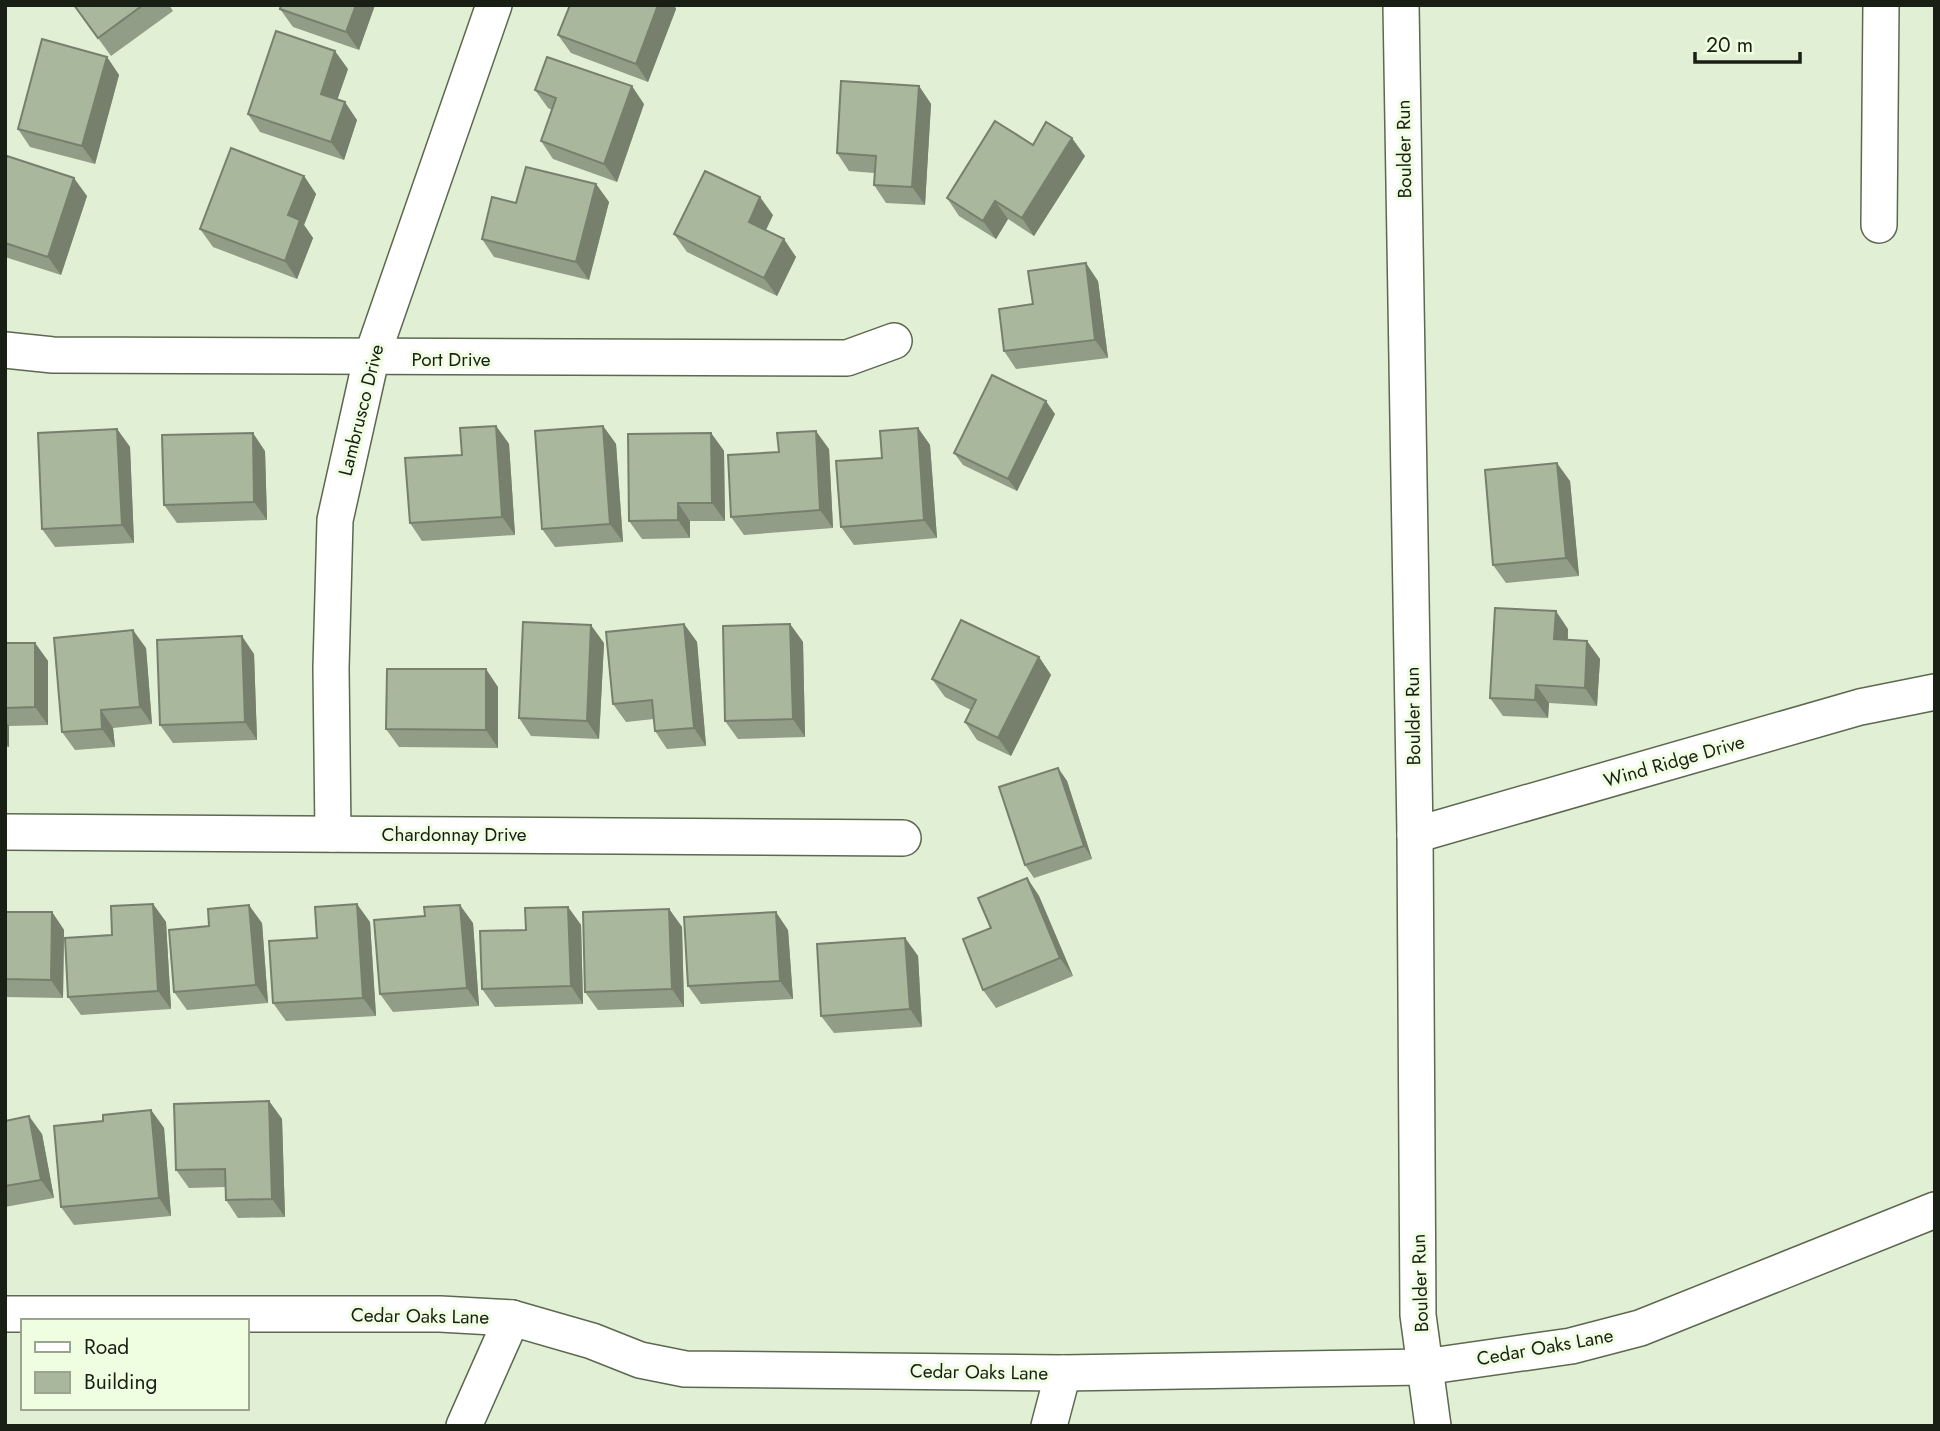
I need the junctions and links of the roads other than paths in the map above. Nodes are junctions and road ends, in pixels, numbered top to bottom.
1 (494, 5) edge
2 (1401, 5) edge
3 (1881, 5) edge
4 (1878, 225) dead end
5 (894, 341) dead end
6 (5, 350) edge
7 (371, 359) junction
8 (1935, 692) edge
9 (5, 832) edge
10 (333, 834) junction
11 (1415, 835) junction
12 (903, 838) dead end
13 (1935, 1210) edge
14 (5, 1314) edge
15 (512, 1318) junction
16 (1424, 1367) junction
17 (1063, 1373) junction
18 (464, 1426) edge
19 (1049, 1426) edge
20 (1433, 1426) edge

1 - 7 street, Lambrusco Drive
2 - 11 street, Boulder Run
3 - 4 street
5 - 7 street, Port Drive
6 - 7 street, Port Drive
7 - 10 street, Lambrusco Drive
8 - 11 street, Wind Ridge Drive
9 - 10 street, Chardonnay Drive
10 - 12 street, Chardonnay Drive
11 - 16 street, Boulder Run
13 - 16 street, Cedar Oaks Lane
14 - 15 street, Cedar Oaks Lane
15 - 17 street, Cedar Oaks Lane
15 - 18 street
16 - 17 street, Cedar Oaks Lane
16 - 20 street, Boulder Run
17 - 19 street

